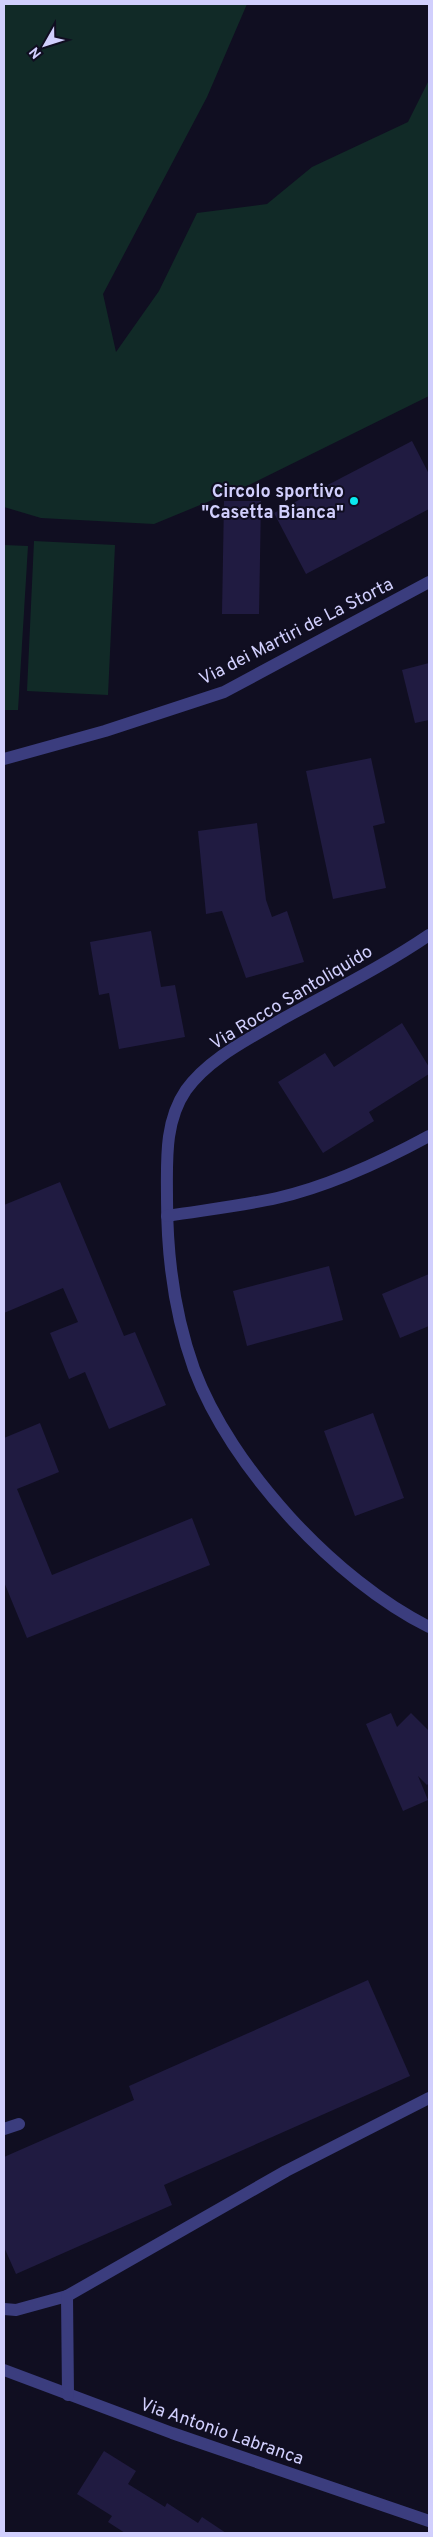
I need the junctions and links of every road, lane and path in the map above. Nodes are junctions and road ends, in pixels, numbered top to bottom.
1 (429, 582) edge
2 (4, 759) edge
3 (429, 935) edge
4 (429, 1136) edge
5 (167, 1216) junction
6 (429, 1627) edge
7 (429, 2098) edge
8 (19, 2124) dead end
9 (4, 2129) edge
10 (67, 2296) junction
11 (4, 2309) edge
12 (4, 2370) edge
13 (68, 2396) junction
14 (429, 2521) edge

1 - 2 street, Via dei Martiri de La Storta
3 - 5 street, Via Rocco Santoliquido
4 - 5 street
5 - 6 street, Via Rocco Santoliquido
7 - 10 street
8 - 9 street
10 - 11 street
10 - 13 street
12 - 13 street, Via Antonio Labranca
13 - 14 street, Via Antonio Labranca

